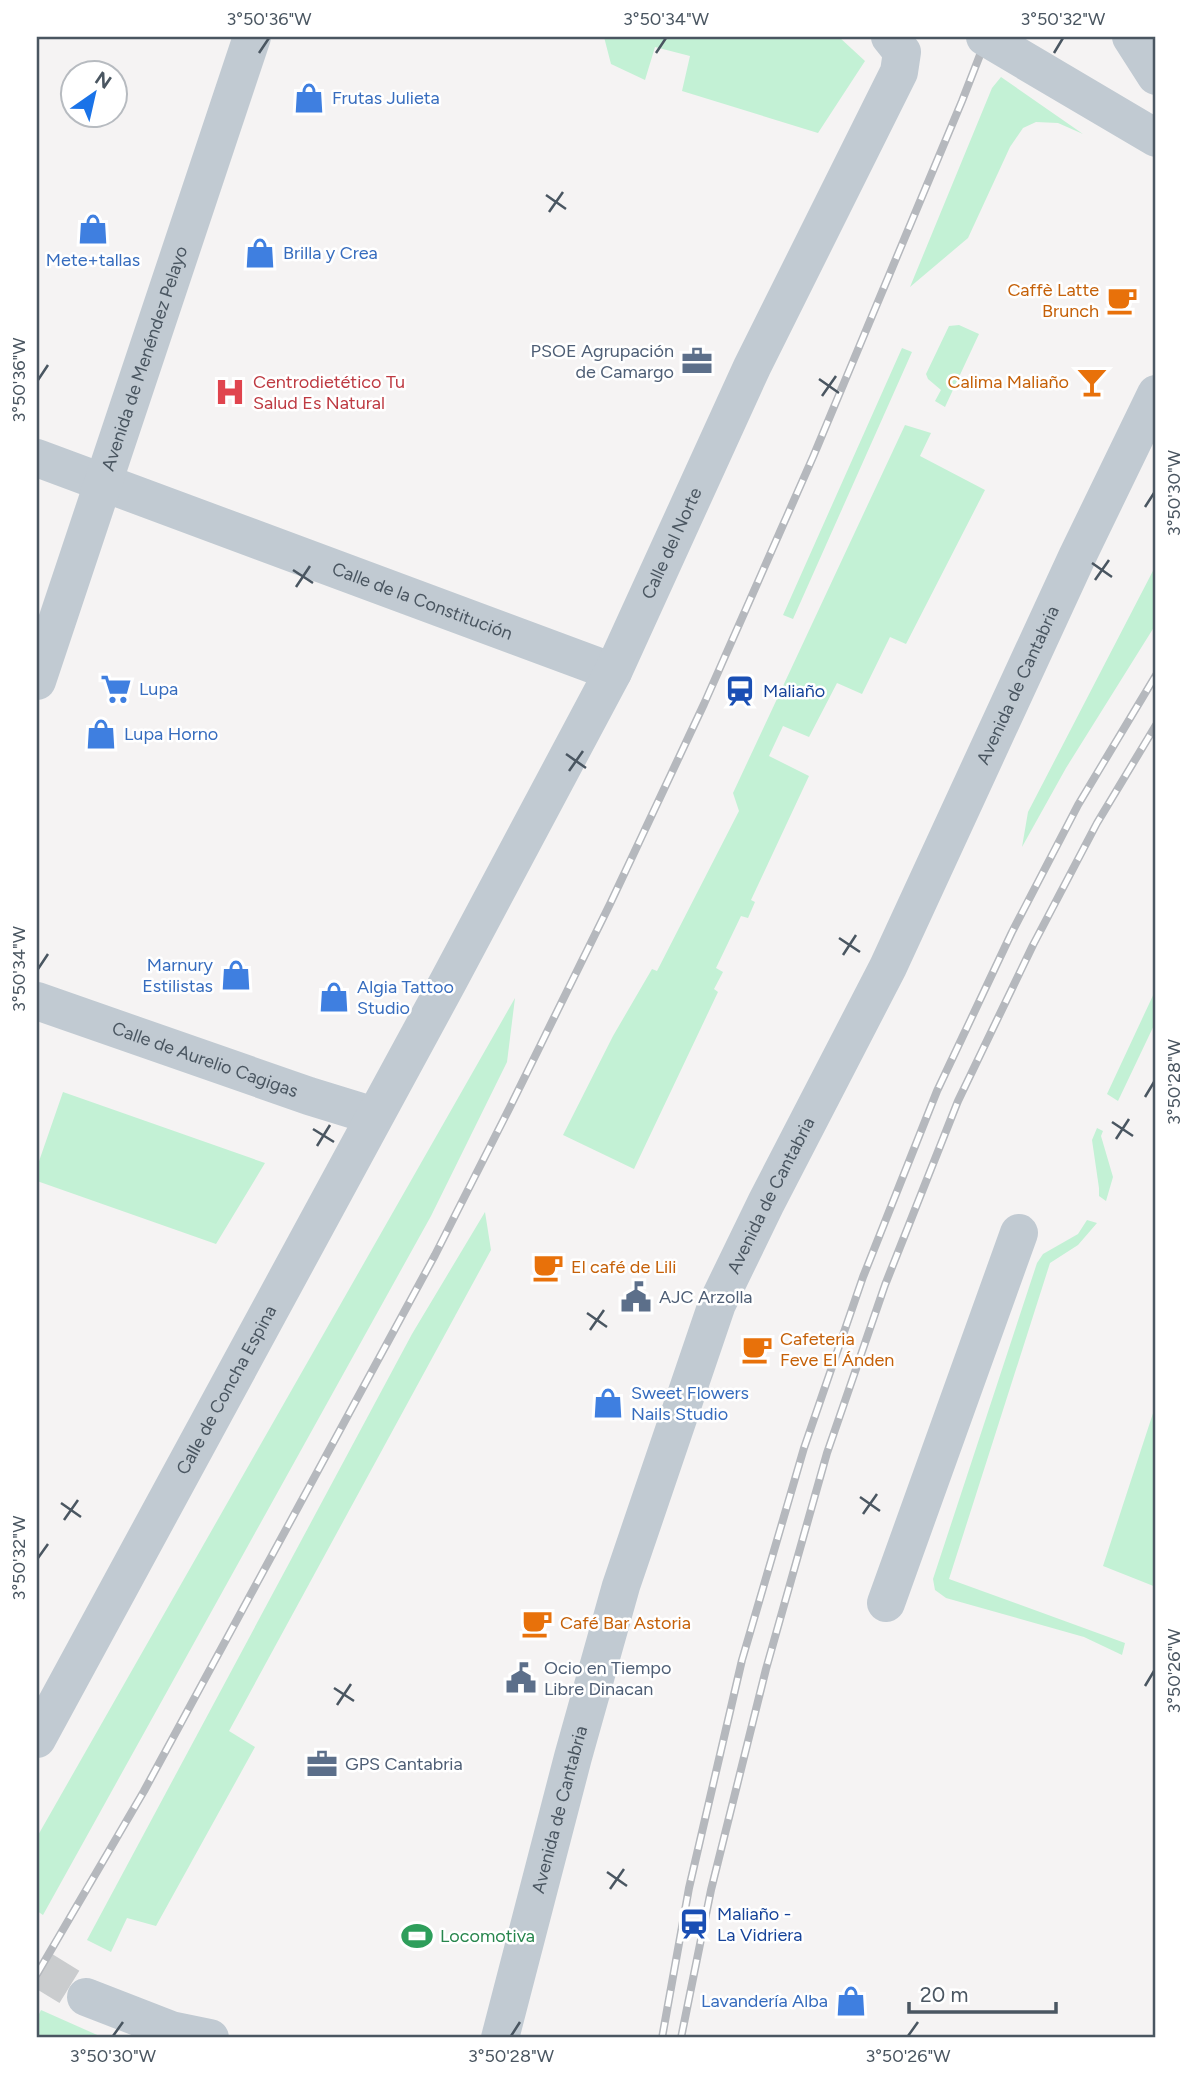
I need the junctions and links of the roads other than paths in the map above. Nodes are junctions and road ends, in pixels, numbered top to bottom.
1 (252, 37) edge
2 (890, 37) edge
3 (985, 37) edge
4 (1130, 37) edge
5 (1156, 76) edge
6 (1156, 138) edge
7 (1156, 394) edge
8 (37, 458) edge
9 (104, 482) junction
10 (613, 672) junction
11 (37, 681) edge
12 (37, 1001) edge
13 (415, 1042) joint
14 (374, 1116) junction
15 (1019, 1233) dead end
16 (886, 1603) dead end
17 (37, 1739) edge
18 (86, 1997) tunnel mouth
19 (210, 2038) edge
20 (500, 2038) edge

1 - 9 street, Avenida de Menéndez Pelayo
2 - 10 street, Calle del Norte
3 - 6 street, bridge
4 - 5 street
7 - 20 street, Avenida de Cantabria
8 - 9 street, Calle de la Constitución
9 - 10 street, Calle de la Constitución
9 - 11 street, Avenida de Menéndez Pelayo
10 - 13 street, Calle del Norte
12 - 14 street, Calle de Aurelio Cagigas
13 - 14 street, Calle de Concha Espina
14 - 17 street, Calle de Concha Espina
15 - 16 street
18 - 19 street

